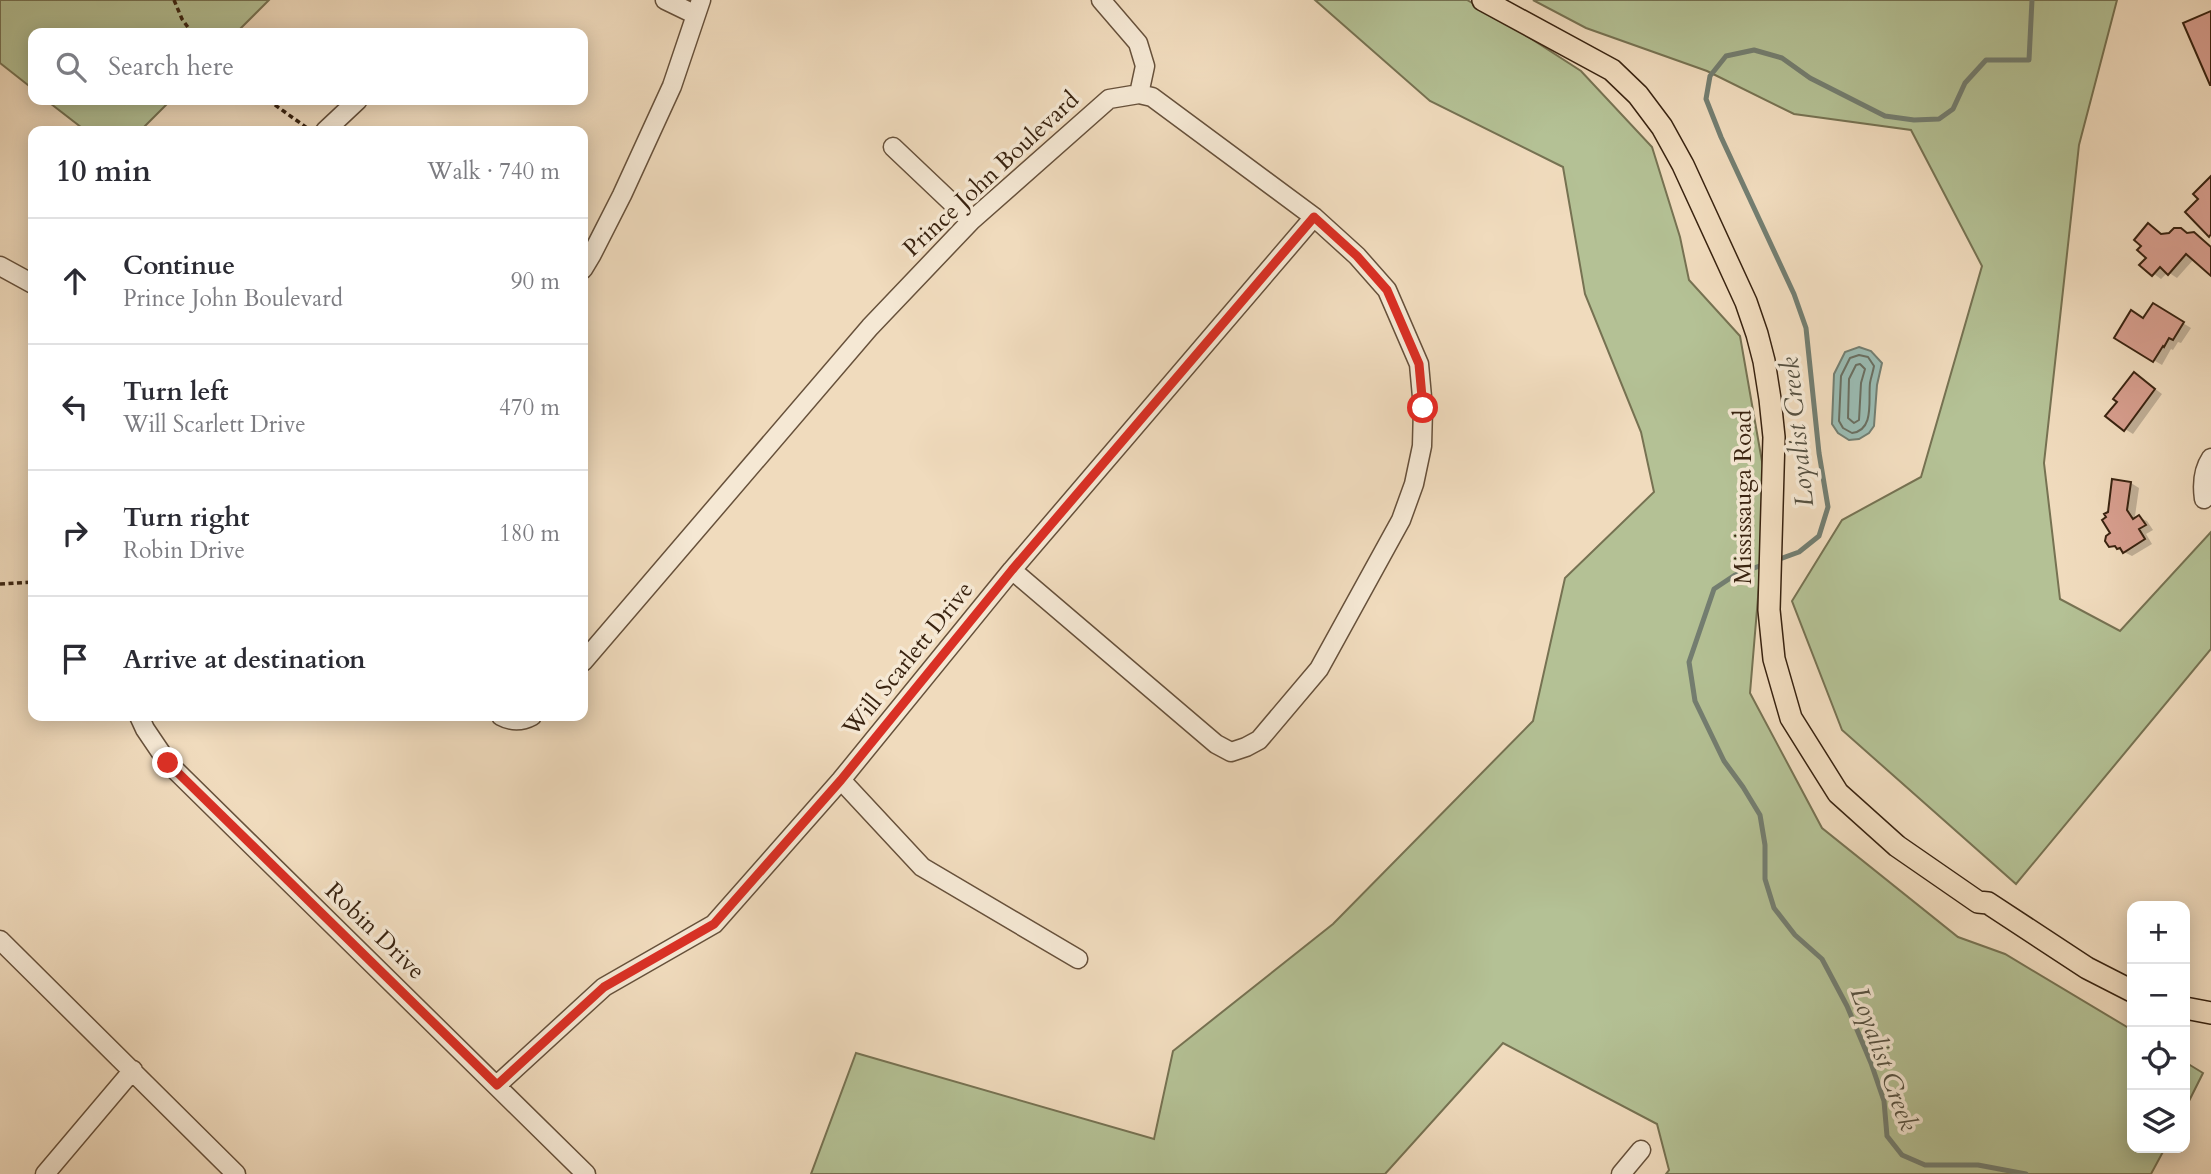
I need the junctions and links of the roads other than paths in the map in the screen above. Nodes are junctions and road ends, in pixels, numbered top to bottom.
1 (665, 0) edge
2 (1101, 0) edge
3 (1483, 0) edge
4 (699, 8) edge
5 (1139, 94) junction
6 (353, 105) edge
7 (330, 126) edge
8 (894, 147) dead end
9 (1314, 217) junction
10 (971, 222) junction
11 (588, 261) edge
12 (0, 266) edge
13 (28, 281) edge
14 (2211, 458) edge
15 (2204, 499) dead end
16 (1012, 570) junction
17 (588, 657) edge
18 (141, 721) edge
19 (841, 780) junction
20 (1978, 902) junction
21 (0, 940) edge
22 (1078, 959) dead end
23 (2127, 988) edge
24 (2127, 1004) edge
25 (2190, 1009) edge
26 (2211, 1013) edge
27 (2190, 1023) edge
28 (2211, 1027) edge
29 (133, 1070) junction
30 (497, 1085) junction
31 (1641, 1150) dead end
32 (45, 1174) edge
33 (236, 1174) edge
34 (586, 1174) edge
35 (1621, 1174) edge

1 - 4 street
2 - 5 street
3 - 20 main road, Mississauga Road
4 - 11 street
5 - 9 street
5 - 10 street, Prince John Boulevard
6 - 7 street
8 - 10 street
9 - 16 street, Will Scarlett Drive
9 - 16 street
10 - 17 street, Prince John Boulevard
12 - 13 street
14 - 15 street
16 - 19 street, Will Scarlett Drive
18 - 30 street, Robin Drive
19 - 22 street
19 - 30 street, Will Scarlett Drive
20 - 23 main road, Mississauga Road
20 - 24 main road, Mississauga Road
21 - 29 street
25 - 26 main road
27 - 28 main road
29 - 32 street
29 - 33 street
30 - 34 street, Robin Drive
31 - 35 street

